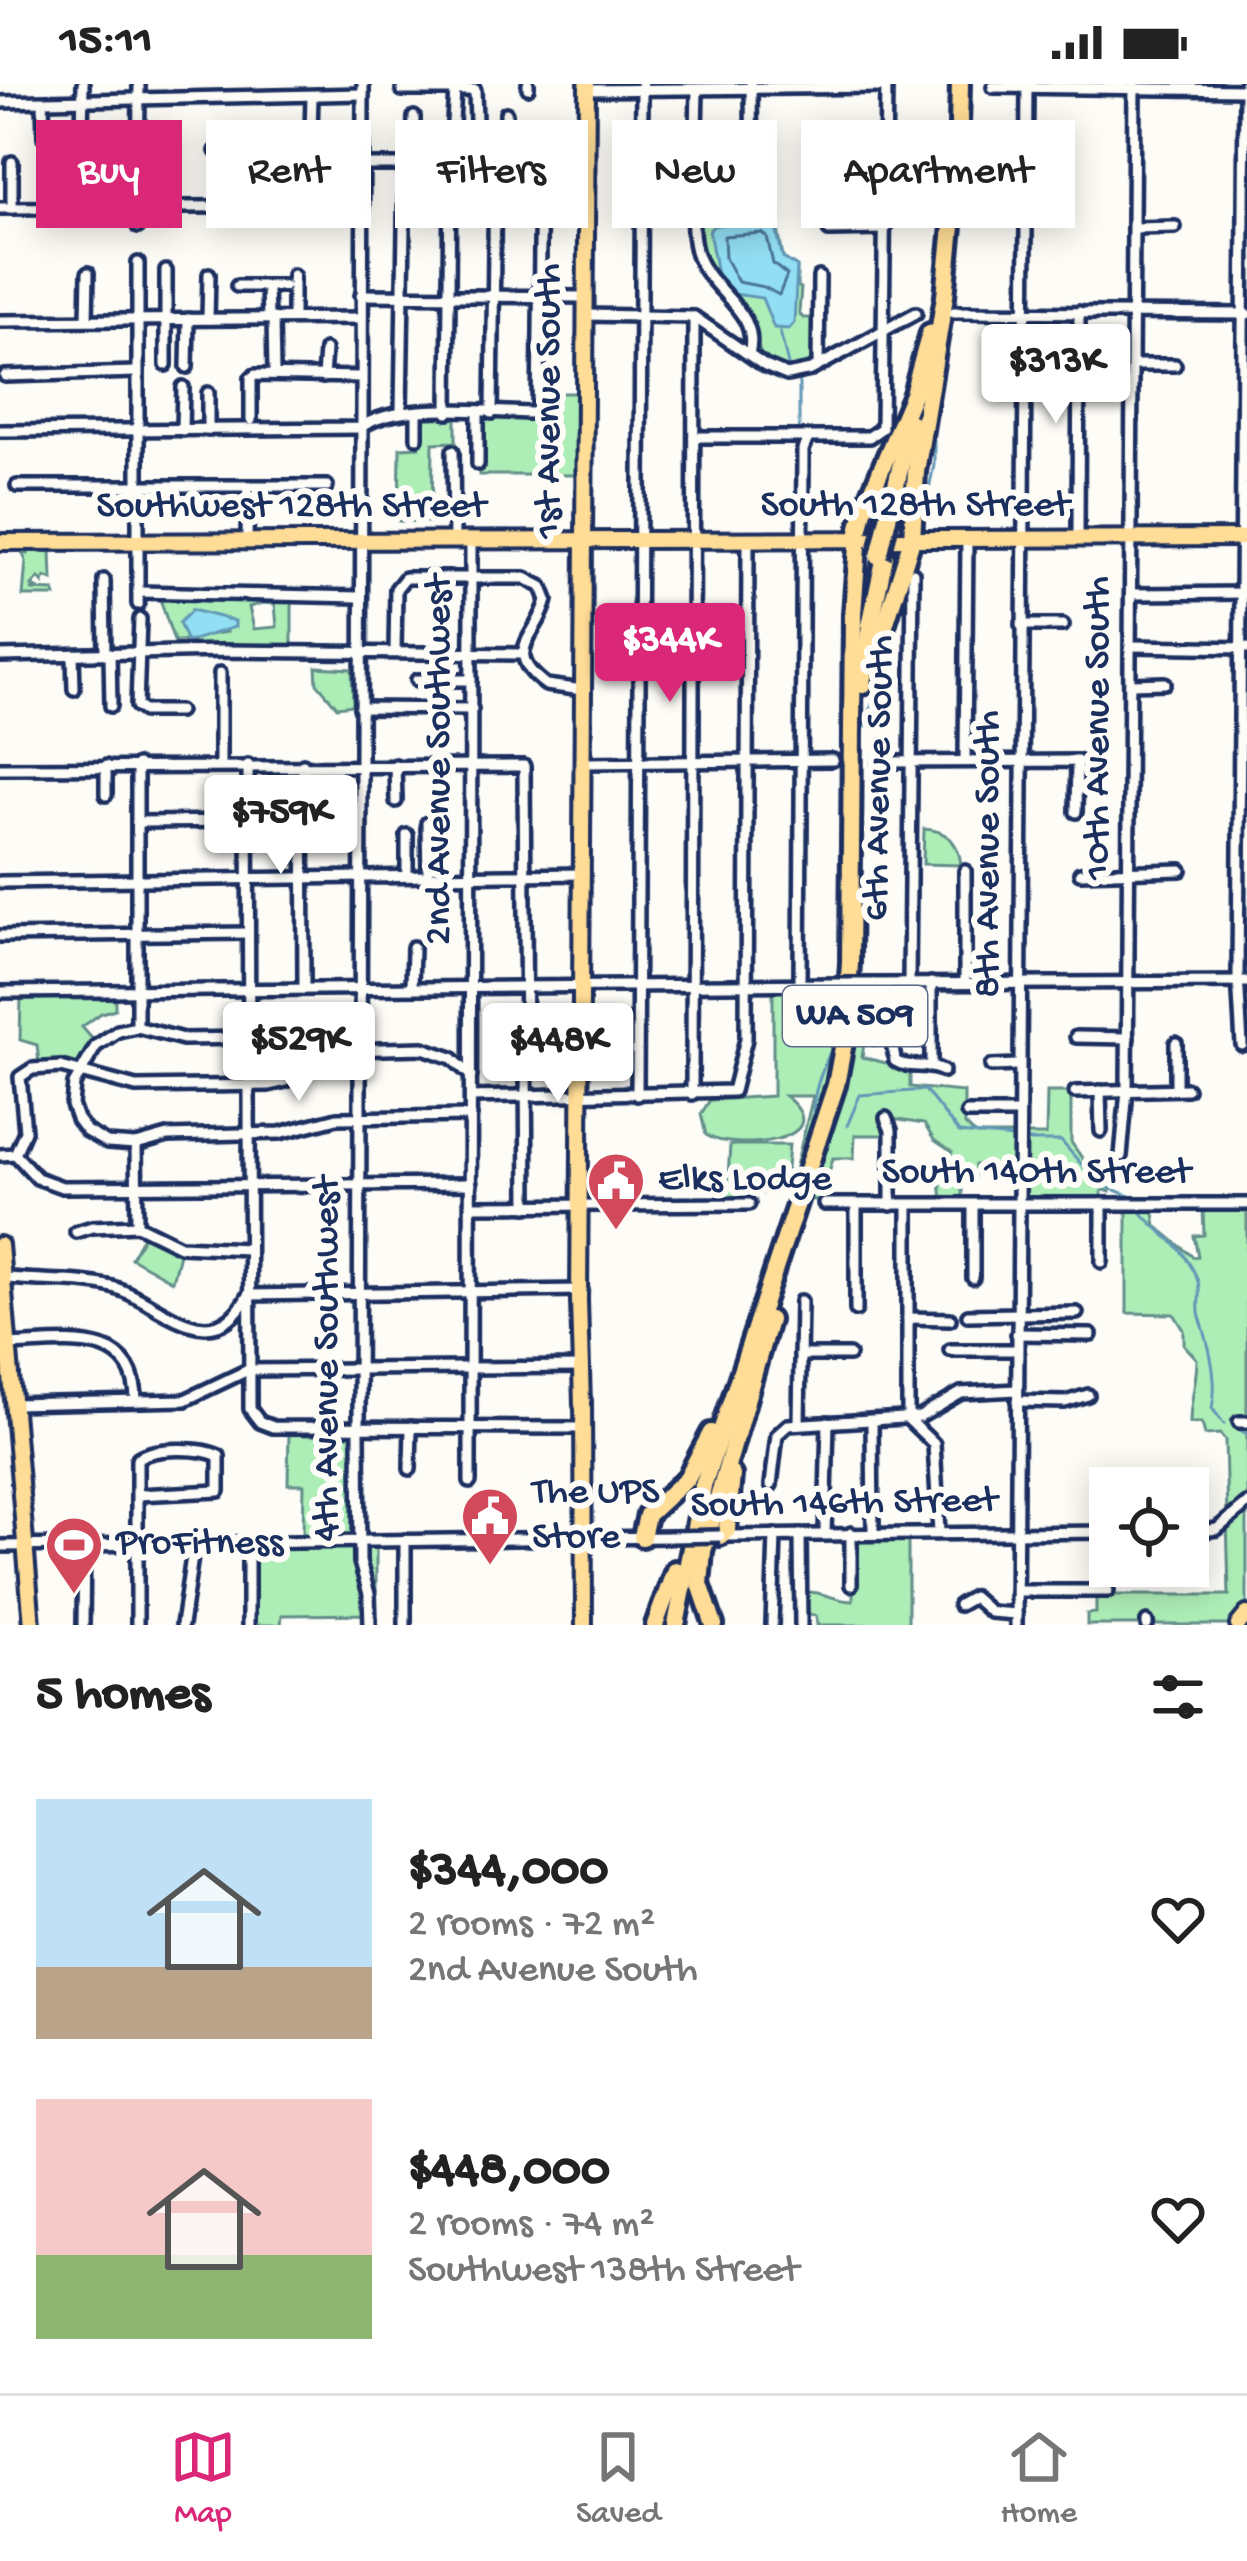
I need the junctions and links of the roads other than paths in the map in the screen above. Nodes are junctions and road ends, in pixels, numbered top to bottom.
1 (83, 84) edge
2 (139, 84) edge
3 (956, 84) edge
4 (886, 85) edge
5 (1027, 85) edge
6 (751, 86) edge
7 (807, 86) edge
8 (1134, 86) edge
9 (1188, 86) edge
10 (587, 87) edge
11 (642, 87) edge
12 (993, 87) dead end
13 (1245, 88) edge
14 (363, 89) edge
15 (402, 90) dead end
16 (455, 90) junction
17 (697, 90) junction
18 (312, 96) junction
19 (139, 99) junction
20 (83, 101) junction
21 (0, 102) edge
22 (43, 102) junction
23 (506, 113) dead end
24 (414, 117) dead end
25 (44, 120) edge
26 (82, 120) edge
27 (139, 120) edge
28 (311, 120) edge
29 (363, 120) edge
30 (414, 120) edge
31 (454, 120) edge
32 (476, 120) edge
33 (505, 120) edge
34 (586, 120) edge
35 (751, 120) edge
36 (12, 162) dead end
37 (36, 207) edge
38 (6, 208) edge
39 (1175, 227) dead end
40 (362, 228) edge
41 (407, 228) edge
42 (450, 228) edge
43 (498, 228) edge
44 (541, 228) edge
45 (585, 228) edge
46 (1133, 228) junction
47 (829, 230) dead end
48 (885, 230) junction
49 (138, 263) dead end
50 (166, 271) dead end
51 (88, 273) dead end
52 (209, 274) dead end
53 (293, 275) dead end
54 (819, 277) dead end
55 (237, 286) dead end
56 (268, 286) junction
57 (284, 286) dead end
58 (361, 295) junction
59 (404, 296) junction
60 (448, 296) junction
61 (494, 296) junction
62 (540, 297) junction
63 (585, 297) junction
64 (1023, 313) junction
65 (1078, 313) junction
66 (916, 314) dead end
67 (948, 314) junction
68 (1133, 314) junction
69 (1245, 314) edge
70 (584, 315) junction
71 (639, 315) junction
72 (293, 317) junction
73 (694, 317) junction
74 (270, 318) junction
75 (361, 318) junction
76 (166, 319) junction
77 (188, 319) junction
78 (208, 319) junction
79 (87, 320) junction
80 (137, 320) junction
81 (0, 321) edge
82 (930, 333) junction
83 (884, 335) junction
84 (325, 350) dead end
85 (749, 354) junction
86 (166, 365) dead end
87 (1132, 365) junction
88 (1175, 365) dead end
89 (818, 366) junction
90 (188, 367) dead end
91 (136, 372) junction
92 (274, 372) junction
93 (5, 376) dead end
94 (360, 376) junction
95 (323, 377) junction
96 (183, 387) dead end
97 (208, 393) dead end
98 (401, 412) junction
99 (417, 412) junction
100 (448, 413) junction
101 (478, 413) junction
102 (492, 413) junction
103 (251, 420) dead end
104 (360, 428) junction
105 (136, 429) junction
106 (182, 430) junction
107 (208, 430) junction
108 (0, 431) edge
109 (694, 437) junction
110 (417, 438) dead end
111 (808, 438) junction
112 (453, 451) dead end
113 (478, 464) dead end
114 (136, 484) junction
115 (327, 485) dead end
116 (17, 486) dead end
117 (248, 486) junction
118 (890, 523) junction
119 (1244, 538) edge
120 (137, 539) junction
121 (859, 539) junction
122 (912, 539) junction
123 (967, 539) junction
124 (1078, 539) junction
125 (1131, 539) junction
126 (247, 540) junction
127 (359, 540) junction
128 (748, 540) junction
129 (802, 540) junction
130 (1022, 540) junction
131 (462, 541) junction
132 (583, 541) junction
133 (638, 541) junction
134 (692, 541) junction
135 (0, 542) edge
136 (913, 573) dead end
137 (470, 576) junction
138 (104, 580) dead end
139 (1244, 593) edge
140 (1132, 594) junction
141 (359, 597) junction
142 (140, 619) dead end
143 (1021, 625) junction
144 (1063, 625) dead end
145 (1131, 646) junction
146 (1244, 648) edge
147 (137, 652) junction
148 (360, 652) junction
149 (395, 652) junction
150 (471, 652) junction
151 (523, 653) junction
152 (108, 654) junction
153 (73, 655) junction
154 (0, 656) edge
155 (220, 673) dead end
156 (417, 680) dead end
157 (471, 680) junction
158 (1244, 680) edge
159 (1165, 683) dead end
160 (1131, 684) junction
161 (74, 689) dead end
162 (583, 690) junction
163 (111, 706) dead end
164 (360, 708) junction
165 (472, 709) junction
166 (179, 711) dead end
167 (856, 721) junction
168 (1243, 730) edge
169 (833, 760) dead end
170 (1243, 760) edge
171 (801, 761) junction
172 (965, 761) junction
173 (1021, 761) junction
174 (880, 762) dead end
175 (910, 762) junction
176 (584, 763) junction
177 (637, 763) junction
178 (692, 763) junction
179 (746, 763) junction
180 (220, 764) junction
181 (303, 764) junction
182 (359, 764) junction
183 (471, 764) junction
184 (136, 765) junction
185 (248, 765) junction
186 (395, 765) junction
187 (106, 766) junction
188 (0, 768) edge
189 (106, 795) dead end
190 (396, 802) dead end
191 (1076, 812) dead end
192 (248, 821) junction
193 (136, 822) junction
194 (428, 823) dead end
195 (407, 835) dead end
196 (1181, 870) dead end
197 (965, 871) dead end
198 (1129, 871) junction
199 (1243, 871) edge
200 (1080, 873) dead end
201 (472, 874) junction
202 (527, 874) junction
203 (584, 874) junction
204 (407, 875) junction
205 (428, 875) junction
206 (303, 876) junction
207 (360, 876) junction
208 (248, 877) junction
209 (136, 878) junction
210 (0, 882) edge
211 (136, 933) junction
212 (248, 933) junction
213 (0, 935) edge
214 (413, 947) dead end
215 (965, 982) junction
216 (1019, 982) junction
217 (1128, 982) junction
218 (1243, 982) edge
219 (909, 983) junction
220 (931, 983) junction
221 (800, 984) junction
222 (583, 985) junction
223 (638, 985) junction
224 (692, 985) junction
225 (746, 985) junction
226 (527, 986) junction
227 (471, 987) junction
228 (304, 988) junction
229 (360, 988) junction
230 (412, 988) junction
231 (248, 989) junction
232 (137, 990) junction
233 (0, 992) edge
234 (137, 1027) junction
235 (1076, 1037) dead end
236 (248, 1038) junction
237 (875, 1038) dead end
238 (1128, 1038) junction
239 (1176, 1043) dead end
240 (1241, 1046) dead end
241 (360, 1049) junction
242 (931, 1065) junction
243 (1018, 1065) junction
244 (991, 1066) dead end
245 (79, 1071) junction
246 (943, 1071) dead end
247 (471, 1076) junction
248 (248, 1087) junction
249 (1127, 1090) junction
250 (1100, 1091) junction
251 (1075, 1092) dead end
252 (692, 1094) junction
253 (637, 1095) junction
254 (583, 1096) junction
255 (471, 1097) junction
256 (527, 1097) junction
257 (967, 1113) dead end
258 (1018, 1113) junction
259 (471, 1116) junction
260 (359, 1118) junction
261 (886, 1118) dead end
262 (1101, 1131) dead end
263 (248, 1135) junction
264 (136, 1145) junction
265 (15, 1154) junction
266 (0, 1155) edge
267 (1121, 1156) dead end
268 (359, 1183) junction
269 (247, 1184) junction
270 (471, 1184) junction
271 (136, 1186) junction
272 (749, 1204) dead end
273 (824, 1204) dead end
274 (1018, 1204) junction
275 (1102, 1204) junction
276 (1247, 1204) edge
277 (856, 1205) junction
278 (891, 1205) junction
279 (908, 1205) junction
280 (973, 1205) junction
281 (471, 1206) junction
282 (526, 1206) junction
283 (582, 1206) junction
284 (137, 1225) junction
285 (76, 1232) dead end
286 (0, 1245) edge
287 (248, 1249) junction
288 (1102, 1262) dead end
289 (773, 1276) junction
290 (1, 1277) edge
291 (973, 1278) dead end
292 (359, 1292) junction
293 (470, 1292) junction
294 (582, 1293) junction
295 (248, 1294) junction
296 (801, 1301) dead end
297 (774, 1302) junction
298 (856, 1310) dead end
299 (1078, 1313) dead end
300 (1017, 1314) junction
301 (968, 1315) dead end
302 (908, 1318) junction
303 (950, 1319) dead end
304 (1017, 1334) junction
305 (1091, 1335) dead end
306 (8, 1345) junction
307 (950, 1350) dead end
308 (1017, 1350) junction
309 (849, 1354) dead end
310 (800, 1355) junction
311 (359, 1367) junction
312 (471, 1367) junction
313 (582, 1367) junction
314 (248, 1370) junction
315 (1016, 1395) junction
316 (1088, 1395) dead end
317 (136, 1401) junction
318 (13, 1404) junction
319 (719, 1413) junction
320 (741, 1418) junction
321 (908, 1419) junction
322 (799, 1422) junction
323 (828, 1422) junction
324 (872, 1422) junction
325 (471, 1425) junction
326 (411, 1427) junction
327 (582, 1428) junction
328 (359, 1429) junction
329 (8, 1434) edge
330 (410, 1469) dead end
331 (873, 1478) junction
332 (886, 1478) dead end
333 (470, 1482) dead end
334 (771, 1485) dead end
335 (137, 1495) junction
336 (1247, 1504) edge
337 (1209, 1531) edge
338 (731, 1532) junction
339 (1017, 1532) junction
340 (1089, 1532) edge
341 (851, 1533) junction
342 (873, 1533) junction
343 (939, 1533) junction
344 (825, 1534) junction
345 (775, 1535) junction
346 (800, 1535) junction
347 (642, 1537) junction
348 (582, 1538) junction
349 (360, 1540) junction
350 (405, 1540) junction
351 (136, 1543) junction
352 (194, 1543) junction
353 (248, 1543) junction
354 (84, 1544) junction
355 (0, 1546) edge
356 (25, 1546) junction
357 (851, 1585) dead end
358 (1017, 1591) junction
359 (1108, 1592) dead end
360 (959, 1605) dead end
361 (1247, 1614) edge
362 (1016, 1619) edge
363 (32, 1625) edge
364 (83, 1625) edge
365 (136, 1625) edge
366 (182, 1625) edge
367 (248, 1625) edge
368 (370, 1625) edge
369 (405, 1625) edge
370 (581, 1625) edge
371 (655, 1625) edge
372 (681, 1625) edge
373 (714, 1625) edge
374 (772, 1625) edge
375 (801, 1625) edge
376 (1238, 1625) edge

1 - 20 street
2 - 19 street
3 - 67 highway, WA 509
3 - 82 highway, WA 509
4 - 7 street
4 - 48 street
5 - 8 street
5 - 12 street
5 - 64 street, 8th Avenue South
6 - 7 street
6 - 17 street
6 - 35 street
8 - 9 street
8 - 46 street, 10th Avenue South
9 - 13 street
10 - 11 street
10 - 34 main road, 1st Avenue South
11 - 17 street
11 - 71 street
13 - 69 street
14 - 18 street
14 - 29 street, 4th Avenue Southwest
15 - 16 street
16 - 31 street
16 - 32 street
17 - 85 street
18 - 19 street
18 - 28 street
19 - 20 street
19 - 27 street
20 - 22 street
20 - 26 street
21 - 22 street
22 - 25 street
23 - 33 street
24 - 30 street
36 - 38 street
37 - 38 street
39 - 46 street
40 - 58 street, 4th Avenue Southwest
41 - 59 street
42 - 60 street
43 - 61 street
44 - 62 street
45 - 63 main road, 1st Avenue South
46 - 68 street, 10th Avenue South
47 - 48 street
48 - 83 street
49 - 80 street
50 - 76 street
51 - 79 street
52 - 78 street
53 - 72 street
54 - 89 street
55 - 56 street
56 - 57 street
56 - 74 street
58 - 59 street
58 - 75 street, 4th Avenue Southwest
59 - 60 street
59 - 98 street
60 - 61 street
60 - 100 street
61 - 62 street
61 - 102 street
62 - 63 street
62 - 102 street
63 - 70 main road, 1st Avenue South
64 - 65 street
64 - 67 street
64 - 130 street, 8th Avenue South
65 - 68 street
65 - 124 street
66 - 83 street
67 - 118 highway, WA 509
67 - 122 highway
68 - 69 street
68 - 87 street, 10th Avenue South
69 - 119 street
70 - 71 street
70 - 132 main road, 1st Avenue South
71 - 73 street
71 - 133 street
72 - 74 street
72 - 75 street
73 - 85 street
73 - 109 street
74 - 78 street
74 - 92 street
75 - 94 street, 4th Avenue Southwest
76 - 77 street
76 - 80 street
76 - 86 street
77 - 78 street
77 - 90 street
79 - 80 street
79 - 81 street
80 - 91 street
82 - 118 highway, WA 509
82 - 121 highway
83 - 89 street
83 - 111 street
84 - 95 street
85 - 89 street
87 - 88 street
87 - 125 street, 10th Avenue South
91 - 93 street
91 - 105 street
92 - 95 street
92 - 103 street
94 - 95 street
94 - 104 street, 4th Avenue Southwest
96 - 106 street
97 - 107 street
98 - 99 street
98 - 104 street
99 - 100 street
99 - 110 street
100 - 101 street
101 - 102 street
101 - 113 street
104 - 107 street
104 - 127 street, 4th Avenue Southwest
105 - 106 street
105 - 108 street
105 - 114 street
106 - 107 street
109 - 111 street
109 - 134 street
111 - 129 street
112 - 131 street, 2nd Avenue Southwest
114 - 116 street
114 - 117 street
114 - 120 street
115 - 117 street
117 - 126 street
118 - 167 highway, WA 509, bridge
119 - 125 main road, South 128th Street
119 - 139 street
120 - 126 main road, Southwest 128th Street
120 - 135 main road, Southwest 128th Street
120 - 141 street
121 - 122 main road, South 128th Street
121 - 129 main road, South 128th Street
121 - 167 highway
122 - 123 main road, South 128th Street
122 - 167 highway
123 - 130 main road, South 128th Street
123 - 172 street
124 - 125 main road, South 128th Street
124 - 130 main road, South 128th Street
125 - 140 street, 10th Avenue South
126 - 127 main road, Southwest 128th Street
127 - 131 main road, Southwest 128th Street
127 - 141 street, 4th Avenue Southwest
128 - 129 main road, South 128th Street
128 - 134 main road, South 128th Street
128 - 179 street
129 - 171 street
130 - 143 street, 8th Avenue South
131 - 132 main road, Southwest 128th Street
131 - 137 street, 2nd Avenue Southwest
132 - 133 main road, South 128th Street
132 - 162 main road, 1st Avenue South
133 - 134 main road, South 128th Street
133 - 177 street
134 - 178 street
136 - 175 street, 6th Avenue South
137 - 149 street
137 - 150 street, 2nd Avenue Southwest
137 - 151 street
138 - 152 street
139 - 140 street
139 - 146 street
140 - 145 street, 10th Avenue South
141 - 148 street, 4th Avenue Southwest
142 - 147 street
143 - 144 street
143 - 173 street, 8th Avenue South
145 - 146 street
145 - 160 street, 10th Avenue South
146 - 158 street
147 - 148 street
147 - 152 street
147 - 166 street
148 - 149 street
148 - 164 street, 4th Avenue Southwest
149 - 150 street
150 - 151 street
150 - 157 street, 2nd Avenue Southwest
151 - 162 street
152 - 153 street
152 - 163 street
153 - 154 street
153 - 161 street
155 - 180 street
156 - 157 street
157 - 165 street, 2nd Avenue Southwest
158 - 168 street
159 - 160 street
160 - 198 street, 10th Avenue South
162 - 176 main road, 1st Avenue South
164 - 165 street
164 - 182 street, 4th Avenue Southwest
165 - 183 street, 2nd Avenue Southwest
167 - 289 highway, WA 509
167 - 297 highway, WA 509
168 - 170 street
169 - 171 street
170 - 199 street
171 - 179 street
171 - 221 street
172 - 173 street
172 - 175 street
173 - 191 street
173 - 216 street, 8th Avenue South
174 - 175 street
175 - 219 street, 6th Avenue South
176 - 177 street
176 - 203 main road, 1st Avenue South
177 - 178 street
177 - 223 street
178 - 179 street
178 - 224 street
179 - 225 street
180 - 184 street
180 - 185 street
181 - 182 street
181 - 185 street
181 - 206 street
182 - 186 street
182 - 207 street, 4th Avenue Southwest
183 - 186 street
183 - 201 street, 2nd Avenue Southwest
183 - 202 street
184 - 187 street
184 - 193 street
185 - 192 street
186 - 190 street
187 - 188 street
187 - 189 street
192 - 193 street
192 - 208 street
193 - 209 street
194 - 205 street
195 - 204 street
196 - 198 street
197 - 215 street
198 - 200 street
198 - 217 street, 10th Avenue South
199 - 218 street
201 - 202 street
201 - 205 street
201 - 227 street, 2nd Avenue Southwest
202 - 203 street
202 - 226 street
203 - 222 main road, 1st Avenue South
204 - 205 street
204 - 207 street
206 - 207 street
206 - 208 street
206 - 228 street
207 - 229 street, 4th Avenue Southwest
208 - 209 street
208 - 212 street
209 - 210 street
209 - 211 street
211 - 212 street
211 - 213 street
211 - 232 street
212 - 231 street
214 - 230 street
215 - 216 street
215 - 220 street
216 - 217 street
216 - 243 street, 8th Avenue South
217 - 218 street
217 - 238 street, 10th Avenue South
218 - 240 street
219 - 220 street
219 - 221 street, bridge
220 - 242 street
221 - 225 street
222 - 223 street
222 - 226 street
222 - 254 main road, 1st Avenue South
223 - 224 street
223 - 253 street
224 - 225 street
224 - 252 street
225 - 252 street
226 - 227 street
226 - 256 street
227 - 230 street
227 - 247 street, 2nd Avenue Southwest
228 - 229 street
228 - 231 street
229 - 230 street
229 - 241 street, 4th Avenue Southwest
231 - 232 street
231 - 236 street
232 - 233 street
232 - 234 street
234 - 236 street
234 - 245 street
235 - 238 street
236 - 248 street
237 - 242 street
238 - 249 street, 10th Avenue South
239 - 249 street
241 - 247 street
241 - 248 street
241 - 260 street, 4th Avenue Southwest
242 - 246 street
243 - 244 street
243 - 258 street, 8th Avenue South
245 - 248 street
245 - 264 street
245 - 265 street
247 - 255 street, 2nd Avenue Southwest
248 - 263 street
249 - 250 street
249 - 267 street, 10th Avenue South
250 - 251 street
250 - 262 street
252 - 253 street
253 - 254 street
254 - 256 street
254 - 283 main road, 1st Avenue South
255 - 256 street
255 - 259 street, 2nd Avenue Southwest
256 - 282 street
257 - 258 street
258 - 274 street, 8th Avenue South
259 - 260 street
259 - 270 street, 2nd Avenue Southwest
260 - 263 street
260 - 268 street, 4th Avenue Southwest
261 - 278 street
263 - 264 street
263 - 269 street
264 - 271 street
265 - 266 street
265 - 271 street
268 - 269 street
268 - 270 street
268 - 292 street, 4th Avenue Southwest
269 - 271 street
269 - 287 street
270 - 281 street, 2nd Avenue Southwest
271 - 284 street
272 - 283 street
273 - 277 street, South 140th Street
274 - 275 street, South 140th Street
274 - 280 street, South 140th Street
274 - 300 street, 8th Avenue South
275 - 276 street, South 140th Street
275 - 288 street
277 - 278 street, South 140th Street
277 - 298 street
278 - 279 street, South 140th Street
279 - 280 street, South 140th Street
279 - 302 street
280 - 291 street
281 - 282 street
281 - 293 street, 2nd Avenue Southwest
282 - 283 street
283 - 294 main road, 1st Avenue South
284 - 285 street
284 - 287 street
286 - 290 main road
287 - 295 street
289 - 319 highway
289 - 372 highway, WA 509
290 - 295 street
290 - 306 main road
292 - 293 street
292 - 295 street
292 - 311 street, 4th Avenue Southwest
293 - 294 street
293 - 312 street, 2nd Avenue Southwest
294 - 313 main road, 1st Avenue South
295 - 314 street
296 - 310 street
297 - 320 highway
297 - 372 highway, WA 509
299 - 300 street
300 - 301 street
300 - 304 street, 8th Avenue South
302 - 303 street
302 - 321 street
304 - 305 street
304 - 308 street, 8th Avenue South
306 - 317 street
306 - 318 main road
307 - 308 street
308 - 315 street, 8th Avenue South
309 - 310 street
310 - 322 street
311 - 312 street
311 - 314 street
311 - 328 street, 4th Avenue Southwest
312 - 313 street
312 - 325 street, 2nd Avenue Southwest
313 - 327 main road, 1st Avenue South
314 - 317 street
314 - 328 street
315 - 316 street
315 - 321 street
315 - 339 street, 8th Avenue South
317 - 318 street
318 - 329 main road
319 - 347 highway
319 - 371 highway
320 - 338 highway
320 - 373 highway
321 - 324 street
321 - 343 street
322 - 323 street
322 - 334 street
323 - 324 street
323 - 344 street
324 - 331 street
325 - 326 street
325 - 327 street
325 - 333 street, 2nd Avenue Southwest
326 - 328 street
326 - 330 street
327 - 348 main road, 1st Avenue South
328 - 349 street, 4th Avenue Southwest
329 - 356 main road
331 - 332 street
331 - 342 street
335 - 335 street
335 - 351 street
336 - 337 street
338 - 345 street, South 146th Street
338 - 347 street, South 146th Street, bridge
339 - 340 street, South 146th Street
339 - 343 street, South 146th Street
339 - 358 street, 8th Avenue South
341 - 342 street, South 146th Street
341 - 344 street, South 146th Street
341 - 357 street
342 - 343 street, South 146th Street
344 - 346 street, South 146th Street
345 - 346 street, South 146th Street
345 - 374 street
346 - 375 street
347 - 348 street, South 146th Street
348 - 350 street, South 146th Street
348 - 370 main road, 1st Avenue South
349 - 350 street, South 146th Street
349 - 353 street, South 146th Street
349 - 368 street, 4th Avenue Southwest
350 - 369 street
351 - 352 street, South 146th Street
351 - 354 street, South 146th Street
351 - 365 street
352 - 353 street, South 146th Street
352 - 366 street
353 - 367 street
354 - 356 street, South 146th Street
354 - 364 street
355 - 356 street, South 146th Street
356 - 363 main road
358 - 359 street
358 - 362 street, 8th Avenue South
360 - 362 street
361 - 376 main road

